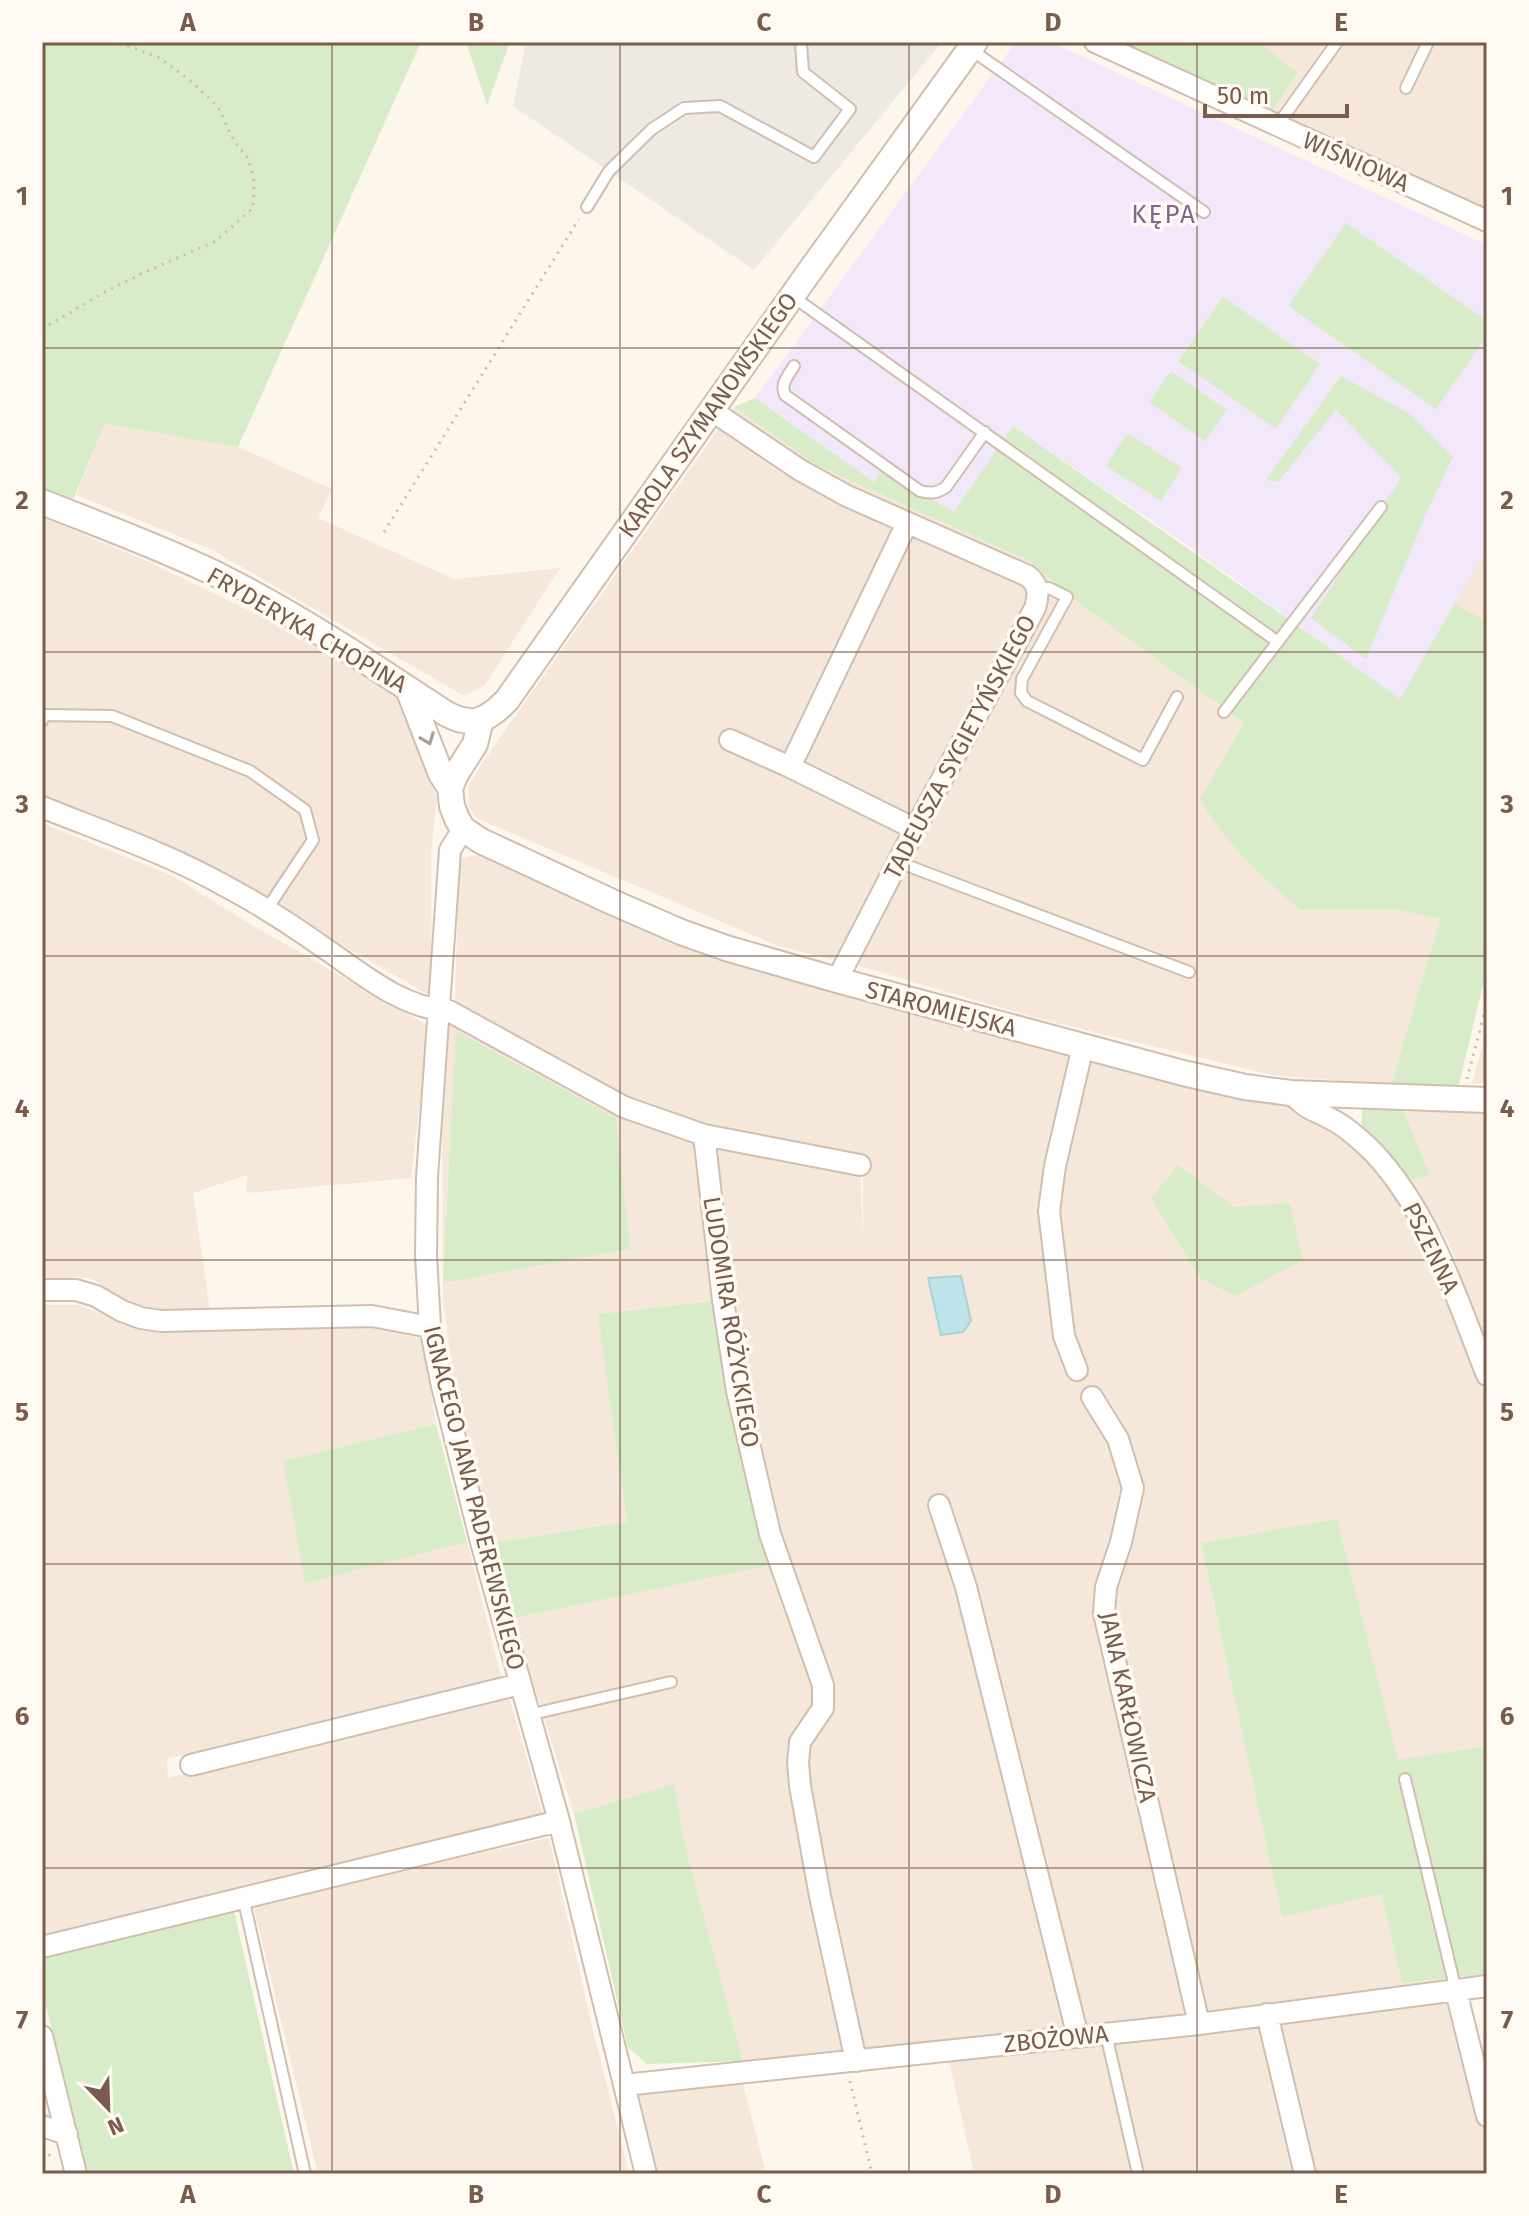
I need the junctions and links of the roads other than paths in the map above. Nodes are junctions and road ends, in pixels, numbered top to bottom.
1 (801, 42) edge
2 (1095, 42) edge
3 (1337, 42) edge
4 (1428, 42) edge
5 (972, 46) edge
6 (1406, 88) dead end
7 (1277, 126) junction
8 (587, 207) road end
9 (1204, 212) dead end
10 (1487, 221) edge
11 (792, 296) junction
12 (794, 366) dead end
13 (711, 410) junction
14 (985, 432) junction
15 (42, 502) edge
16 (1381, 507) dead end
17 (907, 523) junction
18 (1037, 589) junction
19 (1278, 642) junction
20 (408, 689) junction
21 (1177, 697) dead end
22 (1224, 712) dead end
23 (481, 720) junction
24 (42, 721) edge
25 (730, 740) dead end
26 (790, 767) junction
27 (450, 788) junction
28 (42, 807) edge
29 (463, 829) junction
30 (915, 829) junction
31 (898, 862) junction
32 (267, 909) junction
33 (1189, 972) dead end
34 (837, 980) junction
35 (438, 1010) junction
36 (1083, 1046) junction
37 (1291, 1093) junction
38 (1359, 1097) junction
39 (1487, 1100) edge
40 (1354, 1134) junction
41 (704, 1135) junction
42 (860, 1165) dead end
43 (42, 1290) edge
44 (430, 1327) junction
45 (1077, 1370) dead end
46 (1487, 1375) edge
47 (1092, 1397) dead end
48 (939, 1505) dead end
49 (671, 1682) dead end
50 (520, 1684) junction
51 (528, 1715) junction
52 (191, 1765) dead end
53 (1405, 1779) dead end
54 (559, 1821) junction
55 (243, 1897) junction
56 (42, 1947) edge
57 (1487, 1986) edge
58 (1456, 1991) junction
59 (1267, 2014) junction
60 (1199, 2024) junction
61 (1106, 2034) junction
62 (42, 2036) edge
63 (1078, 2037) junction
64 (851, 2062) junction
65 (624, 2085) junction
66 (1487, 2116) edge
67 (42, 2126) edge
68 (67, 2134) junction
69 (76, 2174) edge
70 (305, 2174) edge
71 (646, 2174) edge
72 (1138, 2174) edge
73 (1305, 2174) edge

1 - 8 lane
2 - 7 street, WIŚNIOWA
3 - 7 lane
4 - 6 lane
5 - 9 lane
5 - 11 street, KAROLA SZYMANOWSKIEGO
7 - 10 street, WIŚNIOWA
11 - 13 street, KAROLA SZYMANOWSKIEGO
11 - 14 lane
12 - 14 lane
13 - 17 street, TADEUSZA SYGIETYŃSKIEGO
13 - 23 street, KAROLA SZYMANOWSKIEGO
14 - 19 lane
15 - 20 street, FRYDERYKA CHOPINA
16 - 19 lane
17 - 18 street, TADEUSZA SYGIETYŃSKIEGO
17 - 26 street
18 - 21 lane
18 - 30 street, TADEUSZA SYGIETYŃSKIEGO
19 - 22 lane
20 - 23 street, FRYDERYKA CHOPINA
20 -> 27 street
23 - 27 street, KAROLA SZYMANOWSKIEGO
24 - 32 lane
25 - 26 street
26 - 30 street
27 - 29 street
28 - 32 street
29 - 34 street, STAROMIEJSKA
29 - 35 street, IGNACEGO JANA PADEREWSKIEGO
30 - 31 street, TADEUSZA SYGIETYŃSKIEGO
31 - 33 lane
31 - 34 street, TADEUSZA SYGIETYŃSKIEGO
32 - 35 street
34 - 36 street, STAROMIEJSKA
35 - 41 street
35 - 44 street, IGNACEGO JANA PADEREWSKIEGO
36 - 37 street, STAROMIEJSKA
36 - 45 street
37 - 38 street, STAROMIEJSKA
37 - 40 street, PSZENNA
38 - 39 street, STAROMIEJSKA
38 - 40 street
40 - 46 street, PSZENNA
41 - 42 street
41 - 64 street, LUDOMIRA RÓŻYCKIEGO
43 - 44 street
44 - 50 street, IGNACEGO JANA PADEREWSKIEGO
47 - 60 street, JANA KARŁOWICZA
48 - 63 street
49 - 51 lane
50 - 51 street, IGNACEGO JANA PADEREWSKIEGO
50 - 52 street
51 - 54 street, IGNACEGO JANA PADEREWSKIEGO
53 - 58 lane
54 - 55 street
54 - 65 street, IGNACEGO JANA PADEREWSKIEGO
55 - 56 street
55 - 70 lane
57 - 58 street, ZBOŻOWA
58 - 59 street, ZBOŻOWA
58 - 66 street
59 - 60 street, ZBOŻOWA
59 - 73 street
60 - 61 street, ZBOŻOWA
61 - 63 street, ZBOŻOWA
61 - 72 lane
62 - 68 street
63 - 64 street, ZBOŻOWA
64 - 65 street, ZBOŻOWA
65 - 71 street, IGNACEGO JANA PADEREWSKIEGO
67 - 68 street
68 - 69 street

